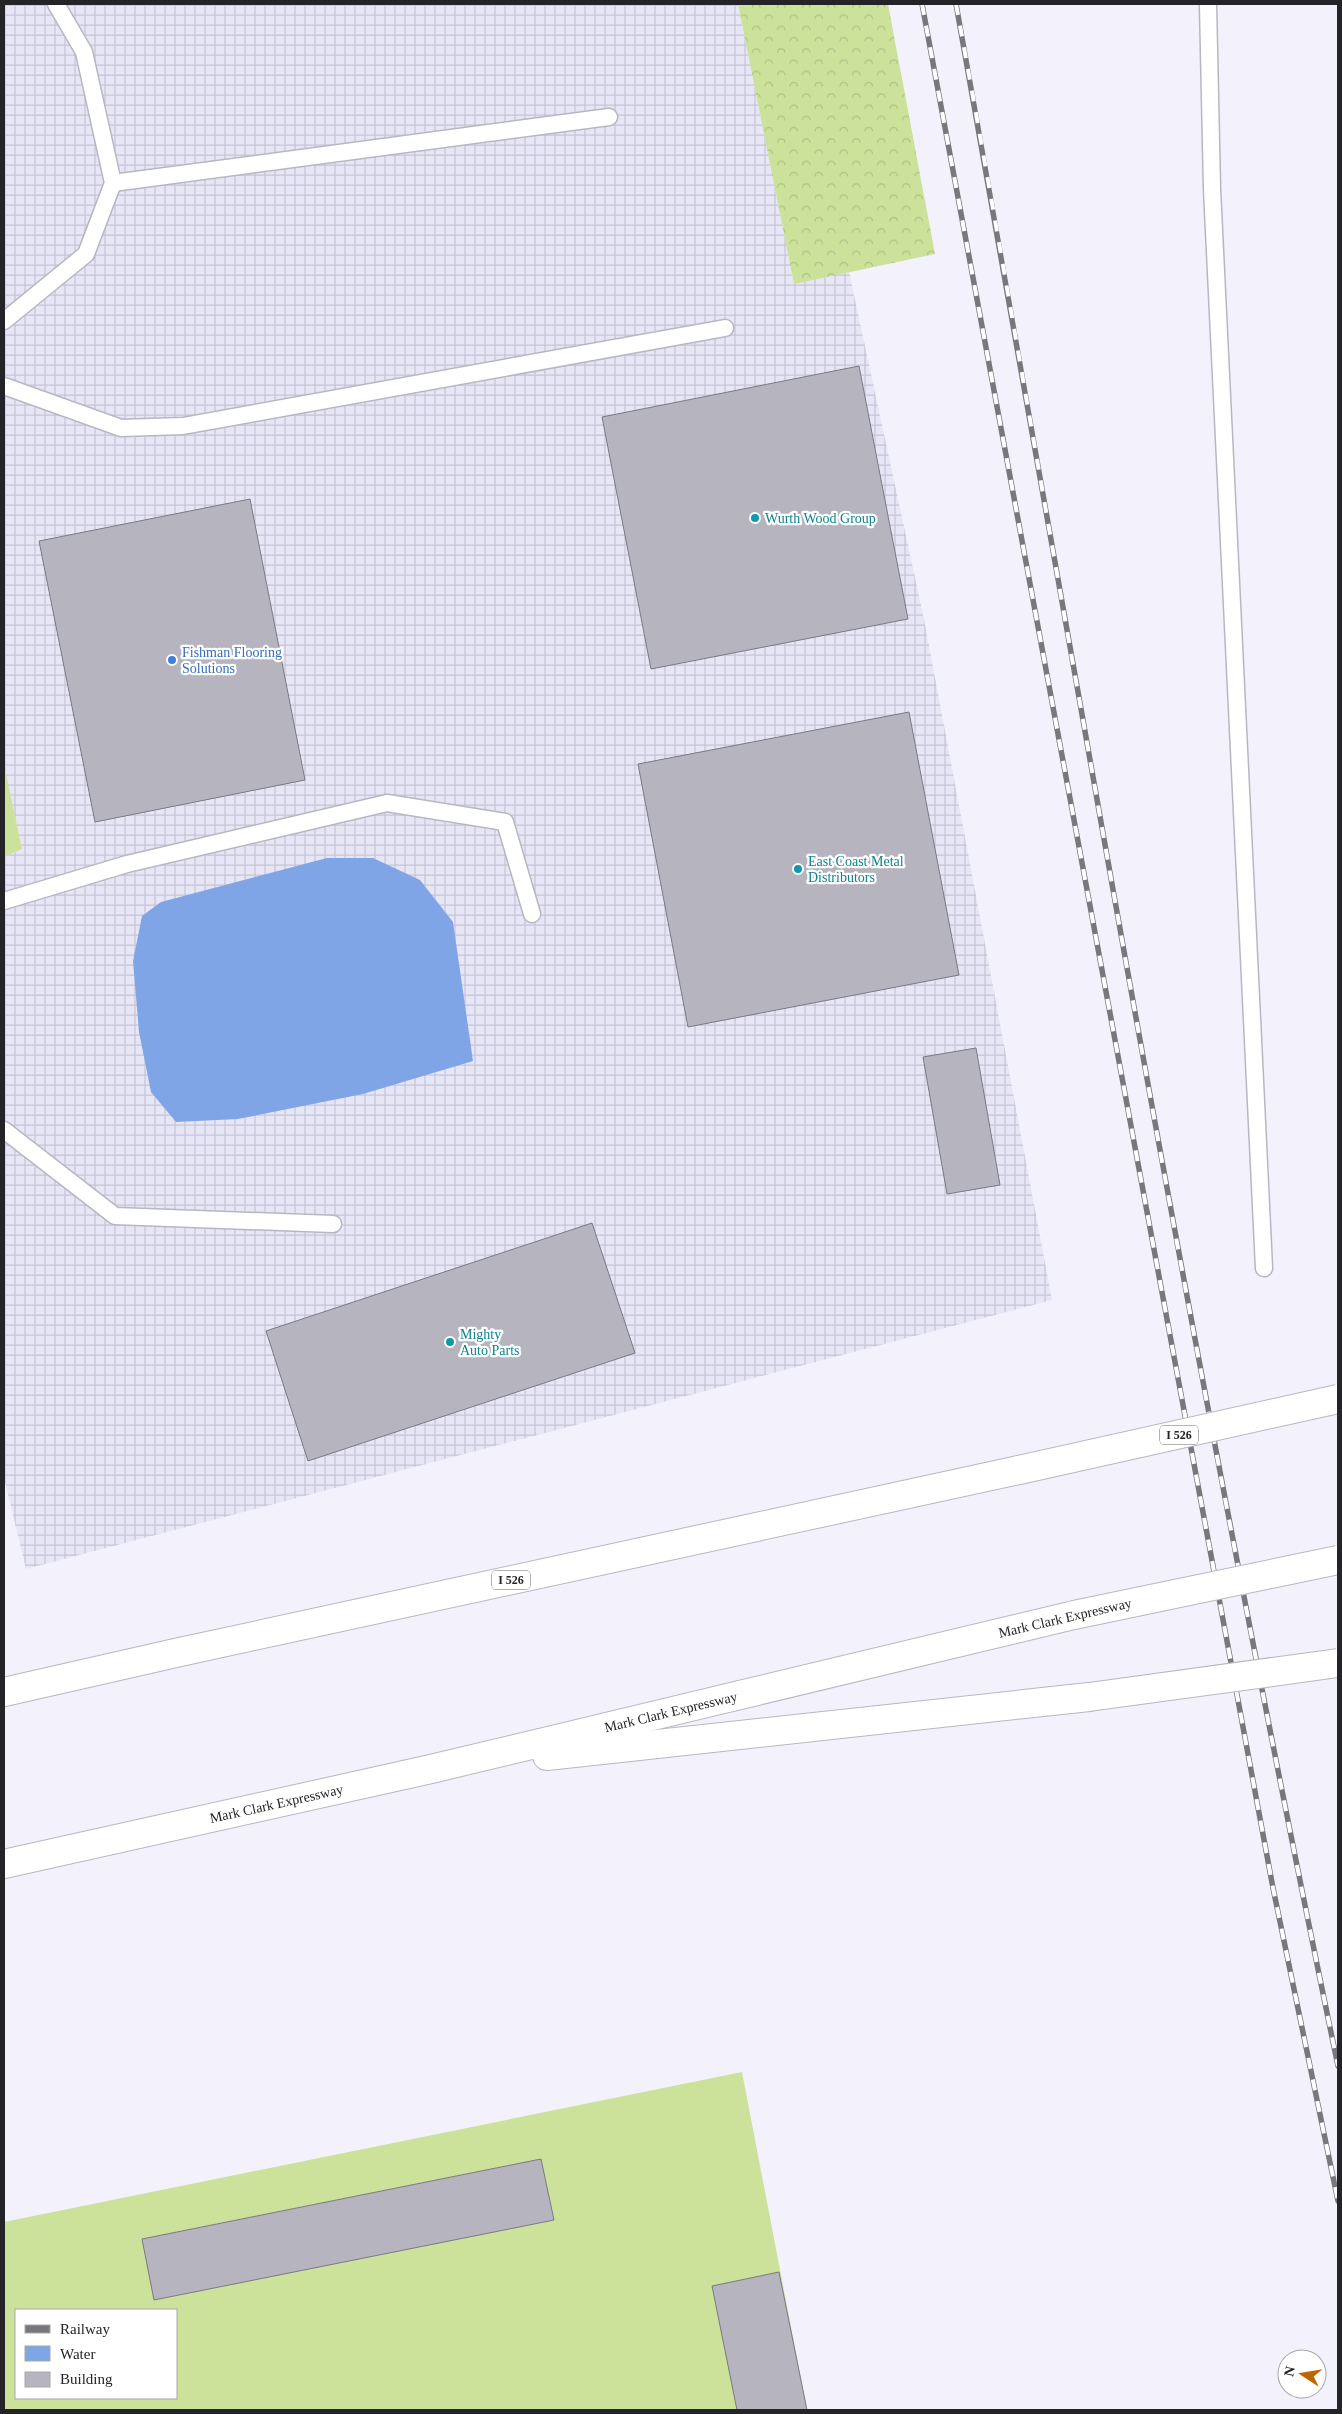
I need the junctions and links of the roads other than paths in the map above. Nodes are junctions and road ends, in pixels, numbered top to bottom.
1 (56, 4) edge
2 (1208, 4) edge
3 (609, 116) dead end
4 (113, 183) junction
5 (4, 321) edge
6 (726, 328) dead end
7 (4, 386) edge
8 (4, 901) edge
9 (532, 914) dead end
10 (4, 1130) edge
11 (333, 1224) dead end
12 (1264, 1268) dead end
13 (1338, 1399) edge
14 (1338, 1560) edge
15 (1338, 1663) edge
16 (4, 1692) edge
17 (431, 1769) junction
18 (4, 1864) edge

1 - 4 lane
2 - 12 lane
3 - 4 lane
4 - 5 lane
6 - 7 lane
8 - 9 lane
10 - 11 lane
13 - 16 highway, I 526, bridge
14 - 17 highway, Mark Clark Expressway, bridge
15 - 17 highway, bridge
17 - 18 highway, Mark Clark Expressway

